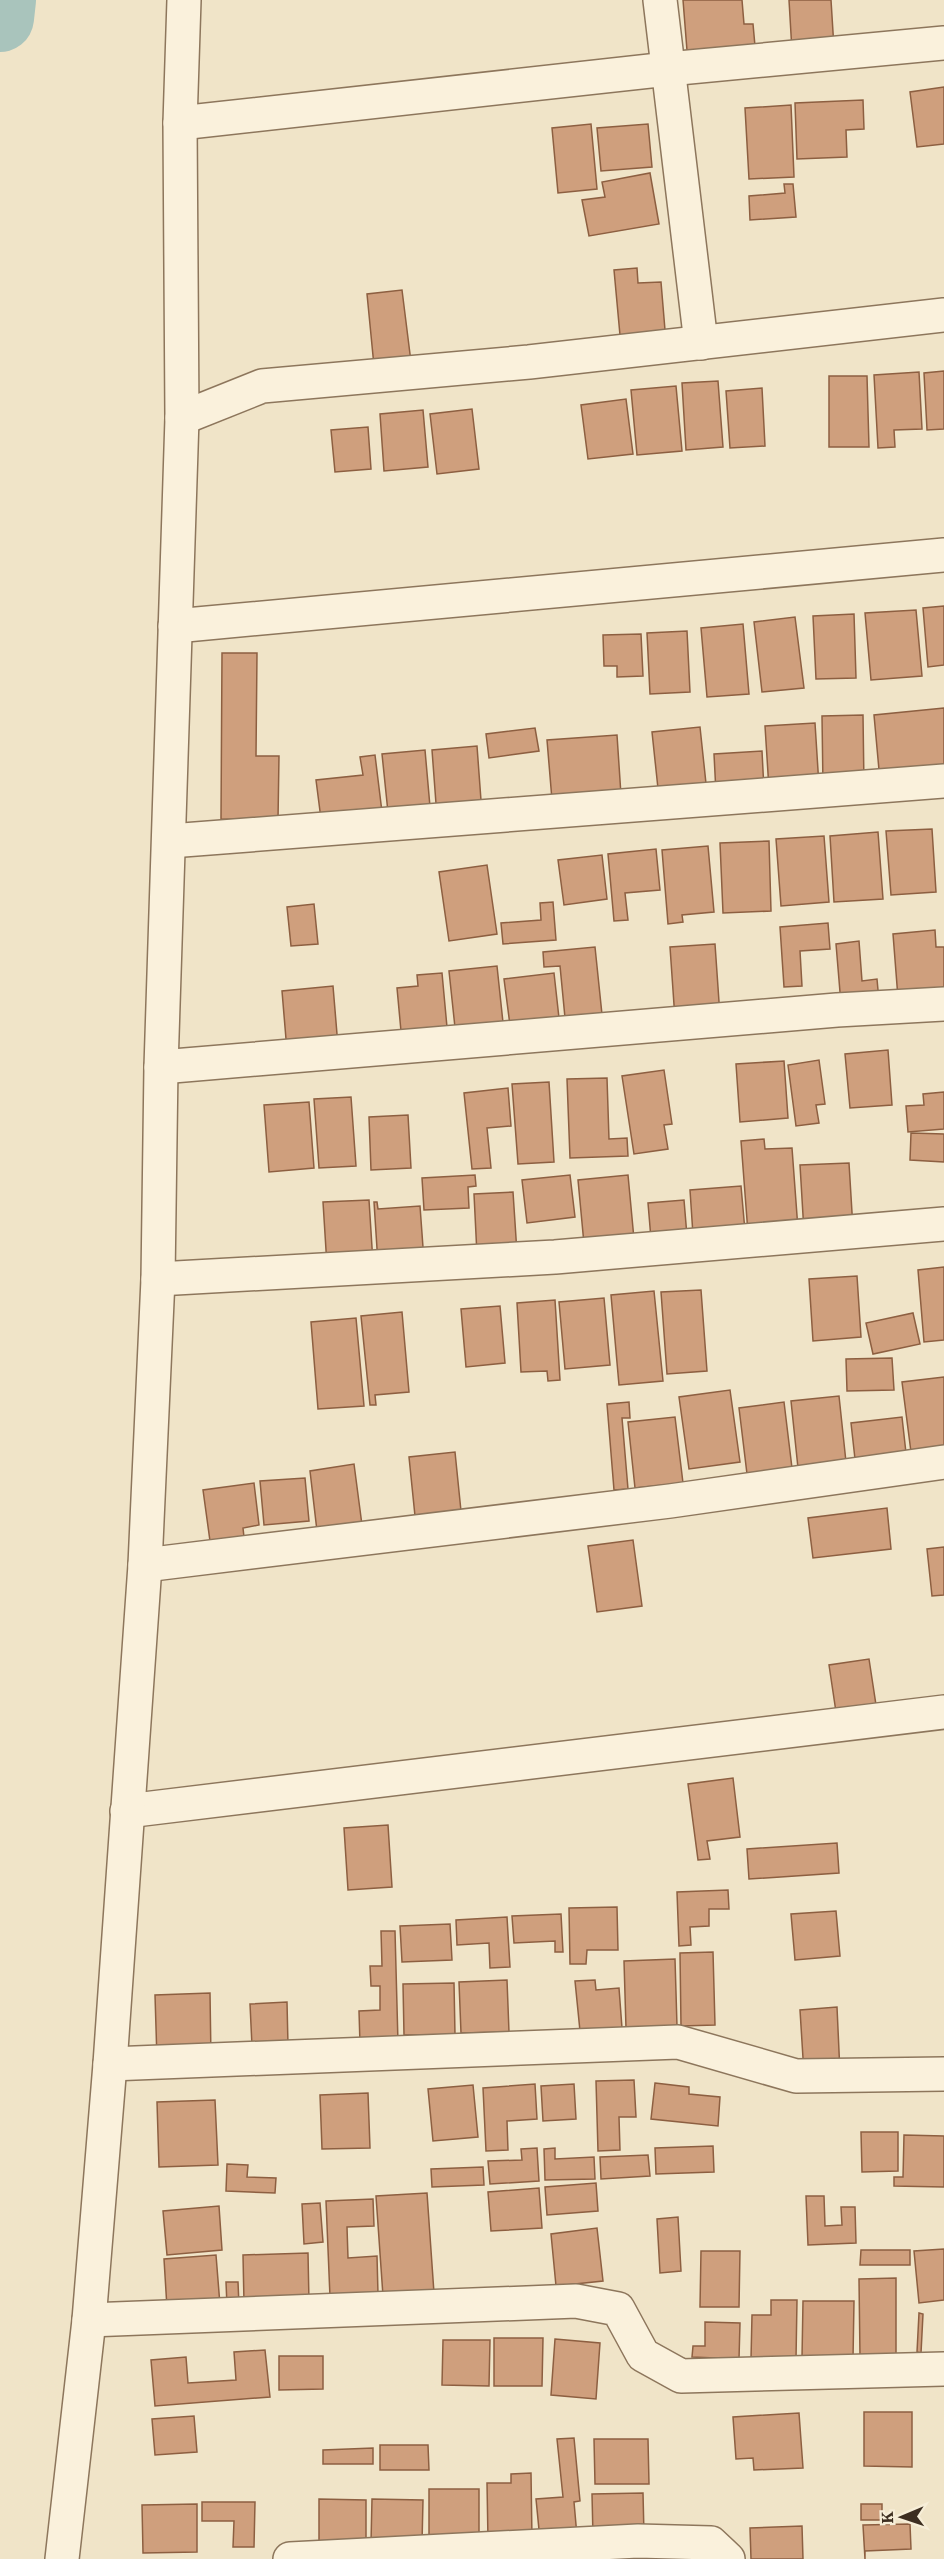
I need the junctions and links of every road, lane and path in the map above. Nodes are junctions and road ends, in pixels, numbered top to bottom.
1 (184, 0) edge
2 (660, 0) edge
3 (944, 43) edge
4 (668, 69) junction
5 (180, 123) junction
6 (944, 315) edge
7 (701, 343) junction
8 (182, 418) junction
9 (944, 555) edge
10 (175, 626) junction
11 (944, 781) edge
12 (170, 842) junction
13 (944, 1004) edge
14 (161, 1067) junction
15 (944, 1224) edge
16 (158, 1278) junction
17 (944, 1462) edge
18 (145, 1565) junction
19 (944, 1712) edge
20 (127, 1811) junction
21 (110, 2064) junction
22 (944, 2074) edge
23 (89, 2320) junction
24 (944, 2369) edge
25 (62, 2559) edge
26 (291, 2559) edge
27 (728, 2559) edge

1 - 5 street
2 - 4 street
3 - 4 street
4 - 5 street
4 - 7 street
5 - 8 street
6 - 7 street
7 - 8 street
8 - 10 street
9 - 10 street
10 - 12 street
11 - 12 street
12 - 14 street
13 - 14 street
14 - 16 street
15 - 16 street
16 - 18 street
17 - 18 street
18 - 20 street
19 - 20 street
20 - 21 street
21 - 22 street
21 - 23 street
23 - 24 street
23 - 25 street
26 - 27 street

